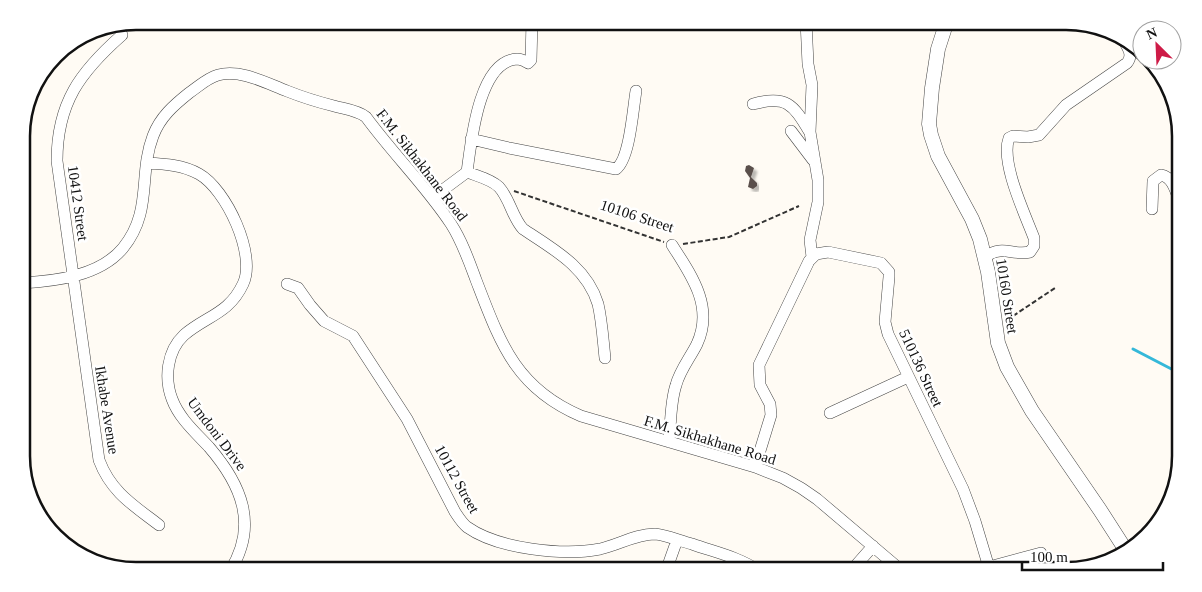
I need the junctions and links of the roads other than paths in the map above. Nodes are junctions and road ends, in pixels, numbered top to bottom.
1 (532, 30) edge
2 (806, 30) edge
3 (944, 30) edge
4 (122, 35) dead end
5 (1129, 51) edge
6 (636, 91) dead end
7 (753, 104) dead end
8 (791, 131) dead end
9 (810, 132) junction
10 (471, 139) junction
11 (147, 162) junction
12 (815, 164) junction
13 (467, 172) junction
14 (1172, 183) edge
15 (432, 198) junction
16 (1152, 209) dead end
17 (672, 245) road end
18 (812, 256) junction
19 (984, 257) junction
20 (73, 276) junction
21 (30, 282) edge
22 (286, 284) dead end
23 (605, 358) dead end
24 (908, 377) junction
25 (830, 413) dead end
26 (668, 442) junction
27 (754, 467) junction
28 (159, 525) dead end
29 (677, 540) junction
30 (1126, 543) edge
31 (873, 546) junction
32 (1041, 553) dead end
33 (234, 562) edge
34 (669, 562) edge
35 (743, 562) edge
36 (859, 562) edge
37 (892, 562) edge
38 (987, 562) edge
39 (1012, 562) edge

1 - 10 street
2 - 9 street
3 - 19 street, 10160 Street
4 - 20 street, 10412 Street
5 - 19 street
6 - 10 street
7 - 9 street
8 - 12 street
9 - 12 street
10 - 13 street
11 - 15 street, F.M. Sikhakhane Road
11 - 20 street, F.M. Sikhakhane Road
11 - 33 street, Umdoni Drive
12 - 18 street
13 - 15 street
13 - 23 street
14 - 16 street
15 - 26 street, F.M. Sikhakhane Road
17 - 26 street
18 - 24 street, 510136 Street
18 - 27 street
19 - 30 street, 10160 Street
20 - 21 street, F.M. Sikhakhane Road
20 - 28 street, Ikhabe Avenue
22 - 29 street, 10112 Street
24 - 25 street
24 - 38 street, 510136 Street
26 - 27 street, F.M. Sikhakhane Road
27 - 31 street, F.M. Sikhakhane Road
29 - 34 street
29 - 35 street, 10112 Street
31 - 36 street
31 - 37 street, F.M. Sikhakhane Road
32 - 39 street, 510136 Street

